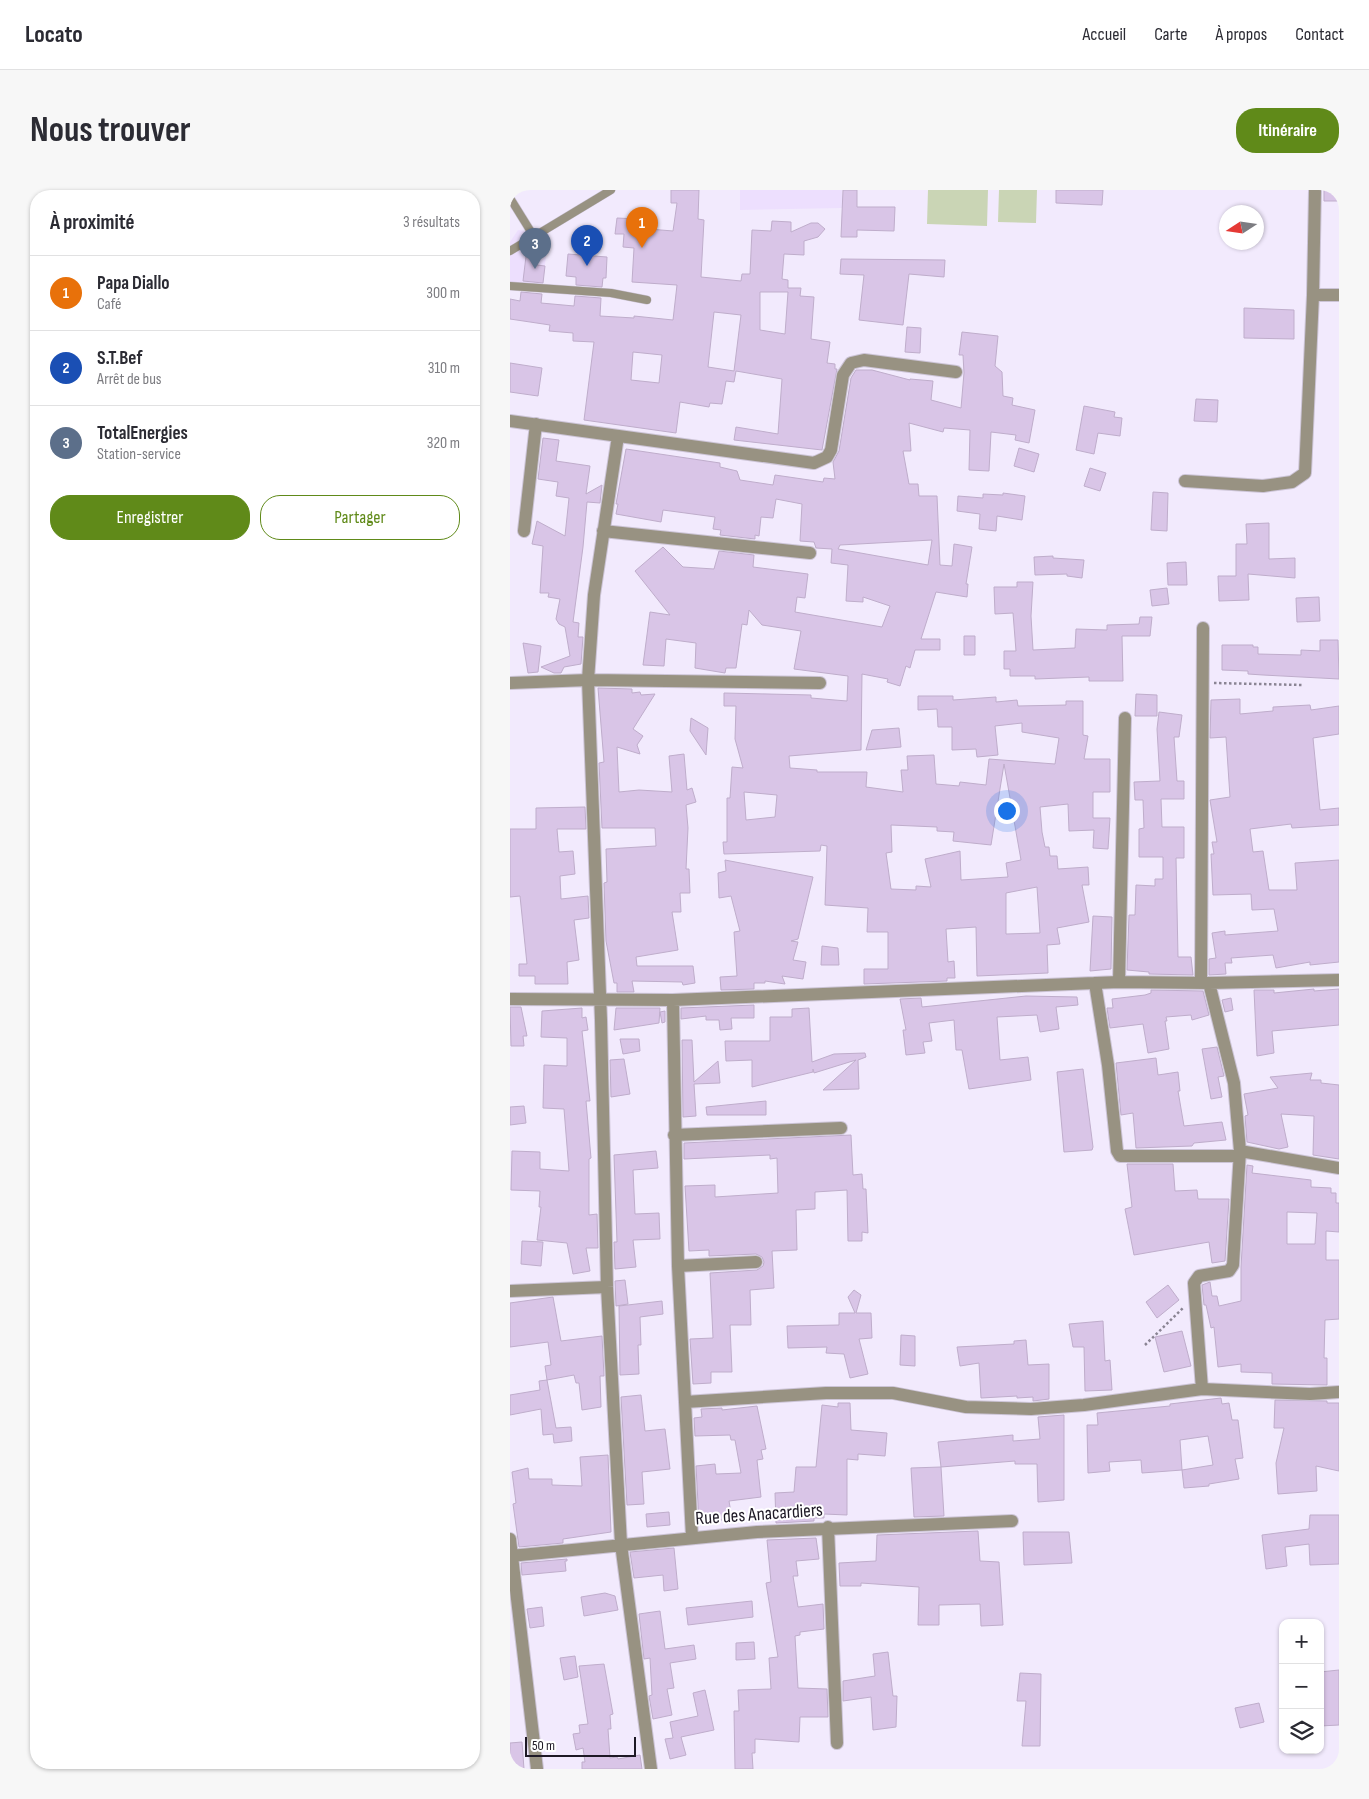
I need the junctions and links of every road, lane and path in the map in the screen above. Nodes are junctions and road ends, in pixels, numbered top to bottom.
1 (611, 190) edge
2 (1315, 190) edge
3 (510, 198) edge
4 (533, 236) junction
5 (510, 251) edge
6 (510, 286) edge
7 (1313, 295) junction
8 (1339, 295) edge
9 (647, 300) dead end
10 (956, 372) dead end
11 (510, 421) edge
12 (536, 424) junction
13 (618, 436) junction
14 (1185, 481) dead end
15 (603, 530) junction
16 (524, 531) dead end
17 (810, 553) dead end
18 (1203, 628) dead end
19 (588, 680) junction
20 (820, 682) dead end
21 (510, 683) edge
22 (1203, 683) junction
23 (1303, 685) dead end
24 (1125, 718) dead end
25 (1339, 980) edge
26 (1119, 982) junction
27 (1095, 983) junction
28 (1205, 983) junction
29 (510, 999) edge
30 (600, 1000) junction
31 (673, 1000) junction
32 (841, 1128) dead end
33 (674, 1135) junction
34 (1240, 1153) junction
35 (1339, 1168) edge
36 (756, 1262) dead end
37 (678, 1266) junction
38 (608, 1287) junction
39 (510, 1291) edge
40 (1194, 1297) junction
41 (1144, 1344) dead end
42 (1202, 1389) junction
43 (1339, 1392) edge
44 (685, 1402) junction
45 (1012, 1521) dead end
46 (828, 1527) junction
47 (692, 1537) junction
48 (510, 1539) edge
49 (621, 1544) junction
50 (511, 1556) edge
51 (837, 1743) dead end
52 (537, 1769) edge
53 (651, 1769) edge

1 - 4 lane
2 - 7 street
3 - 4 lane
4 - 5 lane
6 - 9 lane
7 - 8 street
7 - 14 street
10 - 13 street
11 - 12 street
12 - 13 street
12 - 16 street
13 - 15 street
15 - 17 street
15 - 19 street
18 - 22 street
19 - 20 street
19 - 21 street
19 - 30 street
22 - 23 path
22 - 28 street
24 - 26 street
25 - 28 street
26 - 27 street
26 - 28 street
27 - 31 street
27 - 34 street
28 - 34 street
29 - 30 street
30 - 31 street
30 - 38 street
31 - 33 street
32 - 33 street
33 - 37 street
34 - 35 street
34 - 40 street
36 - 37 street
37 - 44 street
38 - 39 street
38 - 49 street
40 - 41 path
40 - 42 street
42 - 43 street
42 - 44 street
44 - 47 street
45 - 46 street, Rue des Anacardiers
46 - 47 street, Rue des Anacardiers
46 - 51 street
47 - 49 street, Rue des Anacardiers
48 - 50 street
49 - 50 street, Rue des Anacardiers
49 - 53 street
50 - 52 street

